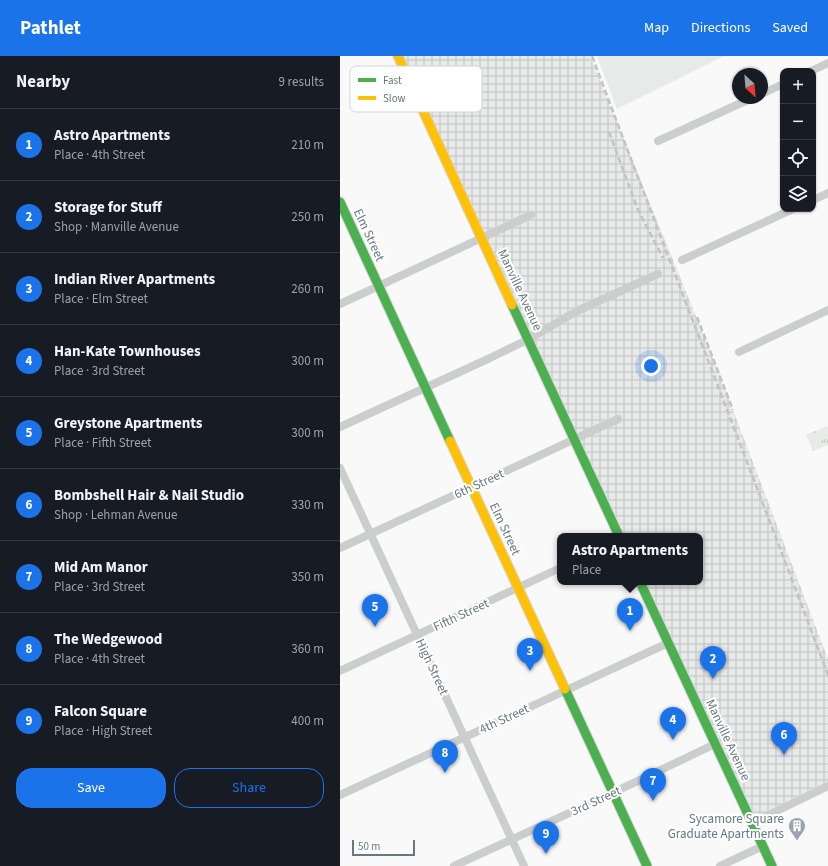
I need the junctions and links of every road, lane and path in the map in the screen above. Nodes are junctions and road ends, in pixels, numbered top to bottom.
1 (398, 56) edge
2 (828, 63) edge
3 (403, 66) edge
4 (816, 69) edge
5 (780, 85) edge
6 (768, 91) edge
7 (739, 104) edge
8 (424, 112) edge
9 (658, 141) dead end
10 (828, 193) edge
11 (816, 199) edge
12 (340, 202) edge
13 (786, 212) edge
14 (531, 215) dead end
15 (482, 238) junction
16 (682, 260) dead end
17 (658, 274) dead end
18 (379, 286) junction
19 (340, 304) edge
20 (828, 310) edge
21 (528, 339) junction
22 (739, 352) dead end
23 (425, 387) junction
24 (618, 419) dead end
25 (340, 427) edge
26 (574, 439) junction
27 (340, 468) edge
28 (472, 487) junction
29 (618, 533) edge
30 (370, 534) junction
31 (340, 548) edge
32 (557, 569) edge
33 (641, 585) edge
34 (518, 588) junction
35 (417, 636) junction
36 (668, 643) junction
37 (340, 671) edge
38 (566, 691) junction
39 (464, 737) junction
40 (715, 744) junction
41 (828, 786) edge
42 (613, 793) junction
43 (340, 795) edge
44 (752, 823) junction
45 (512, 840) junction
46 (763, 846) junction
47 (454, 866) edge
48 (524, 866) edge
49 (647, 866) edge
50 (720, 866) edge
51 (772, 866) edge

1 - 3 street, Manville Avenue
2 - 4 street
5 - 6 street
7 - 9 street
8 - 15 street, Manville Avenue
10 - 11 street
12 - 18 street, Elm Street
13 - 16 street
14 - 15 street
15 - 18 street
15 - 21 street, Manville Avenue
17 - 21 street
18 - 19 street
18 - 23 street, Elm Street
20 - 22 street
21 - 23 street
21 - 26 street, Manville Avenue
23 - 25 street
23 - 28 street, Elm Street
24 - 26 street, 6th Street
26 - 28 street, 6th Street
26 - 29 street, Manville Avenue
27 - 30 street, High Street
28 - 30 street, 6th Street
28 - 34 street, Elm Street
30 - 31 street, 6th Street
30 - 35 street, High Street
32 - 34 street, Fifth Street
33 - 36 street, Manville Avenue
34 - 35 street, Fifth Street
34 - 38 street, Elm Street
35 - 37 street, Fifth Street
35 - 39 street, High Street
36 - 38 street, 4th Street
36 - 40 street, Manville Avenue
38 - 39 street, 4th Street
38 - 42 street, Elm Street
39 - 43 street, 4th Street
39 - 45 street, High Street
40 - 42 street, 3rd Street
40 - 44 street, Manville Avenue
41 - 44 street
42 - 45 street, 3rd Street
42 - 49 street, Elm Street
44 - 46 street, Manville Avenue
45 - 47 street, 3rd Street
45 - 48 street, High Street
46 - 50 street
46 - 51 street, Manville Avenue

